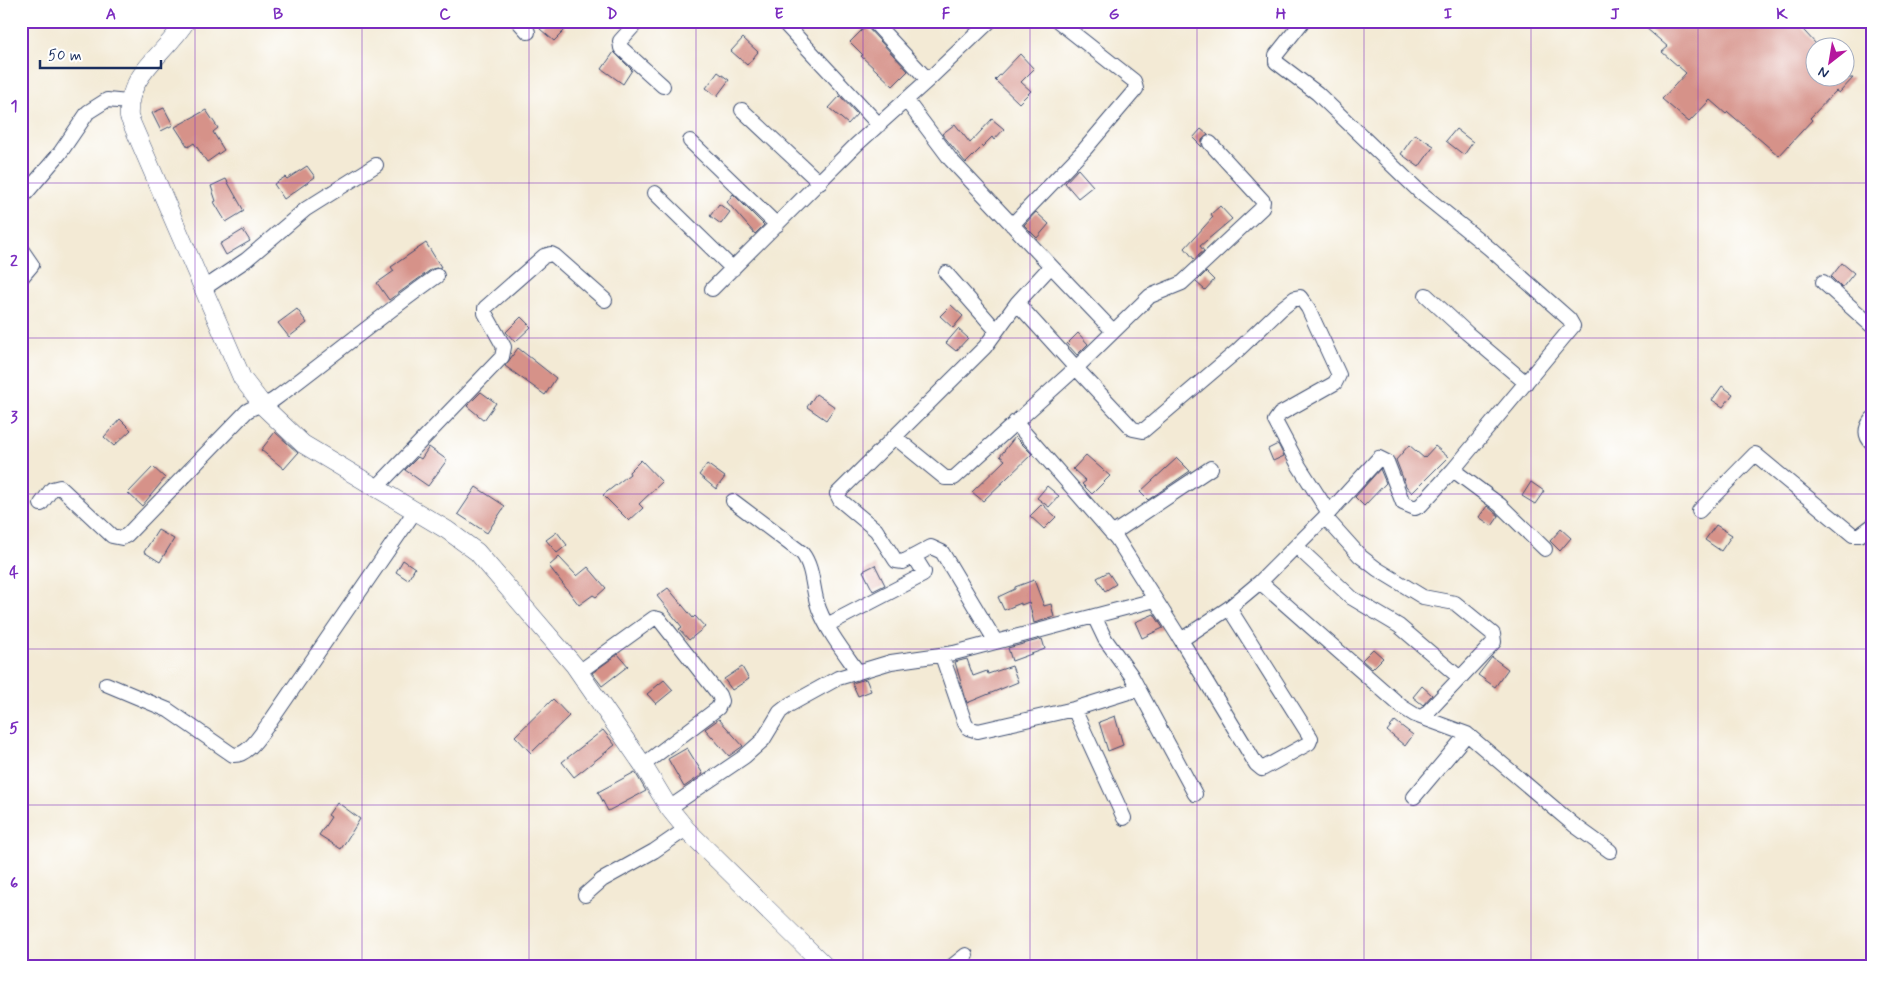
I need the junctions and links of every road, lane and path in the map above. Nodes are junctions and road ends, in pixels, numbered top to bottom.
1 (186, 21) edge
2 (518, 21) edge
3 (638, 21) edge
4 (873, 21) edge
5 (990, 21) edge
6 (1058, 21) edge
7 (1303, 21) edge
8 (786, 25) dead end
9 (528, 32) dead end
10 (928, 80) junction
11 (664, 86) dead end
12 (906, 100) junction
13 (128, 102) junction
14 (742, 110) dead end
15 (879, 124) junction
16 (690, 141) dead end
17 (1210, 143) dead end
18 (376, 165) dead end
19 (820, 183) junction
20 (655, 193) dead end
21 (21, 199) edge
22 (777, 225) junction
23 (1012, 225) junction
24 (21, 249) edge
25 (1051, 266) junction
26 (733, 269) junction
27 (946, 274) dead end
28 (437, 276) dead end
29 (21, 278) edge
30 (1823, 282) dead end
31 (203, 289) junction
32 (712, 289) dead end
33 (1426, 295) dead end
34 (604, 300) dead end
35 (1017, 303) junction
36 (1872, 326) edge
37 (996, 330) junction
38 (1113, 331) junction
39 (1076, 368) junction
40 (1526, 383) junction
41 (261, 404) junction
42 (1872, 419) edge
43 (1015, 422) junction
44 (896, 438) junction
45 (1872, 444) edge
46 (1211, 468) dead end
47 (1453, 470) junction
48 (376, 488) junction
49 (733, 501) dead end
50 (41, 504) dead end
51 (415, 511) junction
52 (1699, 511) dead end
53 (1327, 515) junction
54 (1872, 526) edge
55 (1112, 534) junction
56 (1296, 546) junction
57 (1545, 549) dead end
58 (914, 556) junction
59 (1260, 582) junction
60 (1155, 600) junction
61 (1229, 608) junction
62 (1094, 616) junction
63 (827, 625) junction
64 (1181, 640) junction
65 (996, 642) junction
66 (942, 656) junction
67 (579, 672) junction
68 (858, 672) junction
69 (1460, 678) junction
70 (106, 684) dead end
71 (1138, 689) junction
72 (1074, 709) junction
73 (1423, 718) junction
74 (1467, 734) junction
75 (643, 765) junction
76 (1195, 794) dead end
77 (1414, 797) dead end
78 (669, 808) junction
79 (1124, 818) dead end
80 (686, 829) junction
81 (1610, 851) dead end
82 (585, 895) dead end
83 (966, 954) dead end
84 (826, 967) edge
85 (951, 967) edge

1 - 13 street
2 - 9 street
3 - 11 street
4 - 10 street
5 - 10 street
6 - 23 street
7 - 40 street
8 - 15 street
10 - 12 street
12 - 15 street
12 - 23 street
13 - 21 street
13 - 31 street
14 - 19 street
15 - 19 street
16 - 22 street
17 - 38 street
18 - 31 street
19 - 22 street
20 - 26 street
22 - 26 street
23 - 25 street
24 - 29 street
25 - 35 street
25 - 38 street
26 - 32 street
27 - 37 street
28 - 41 street
30 - 36 street
31 - 41 street
33 - 40 street
34 - 48 street
35 - 37 street
35 - 39 street
37 - 44 street
38 - 39 street
39 - 43 street
39 - 53 street
40 - 47 street
41 - 48 street
41 - 50 street
42 - 45 street
43 - 44 street
43 - 55 street
44 - 58 street
46 - 55 street
47 - 53 street
47 - 57 street
48 - 51 street
49 - 63 street
51 - 67 street
51 - 70 street
52 - 54 street
53 - 56 street
53 - 69 street
55 - 60 street
56 - 59 street
56 - 69 street
58 - 63 street
58 - 65 street
59 - 61 street
59 - 73 street
60 - 62 street
60 - 64 street
61 - 64 street
61 - 64 street
62 - 65 street
62 - 71 street
63 - 68 street
65 - 66 street
66 - 68 street
66 - 72 street
67 - 75 street
67 - 75 street
68 - 78 street
69 - 73 street
71 - 72 street
71 - 76 street
72 - 79 street
73 - 74 street
74 - 77 street
74 - 81 street
75 - 78 street
78 - 80 street
80 - 82 street
80 - 84 street
83 - 85 street

